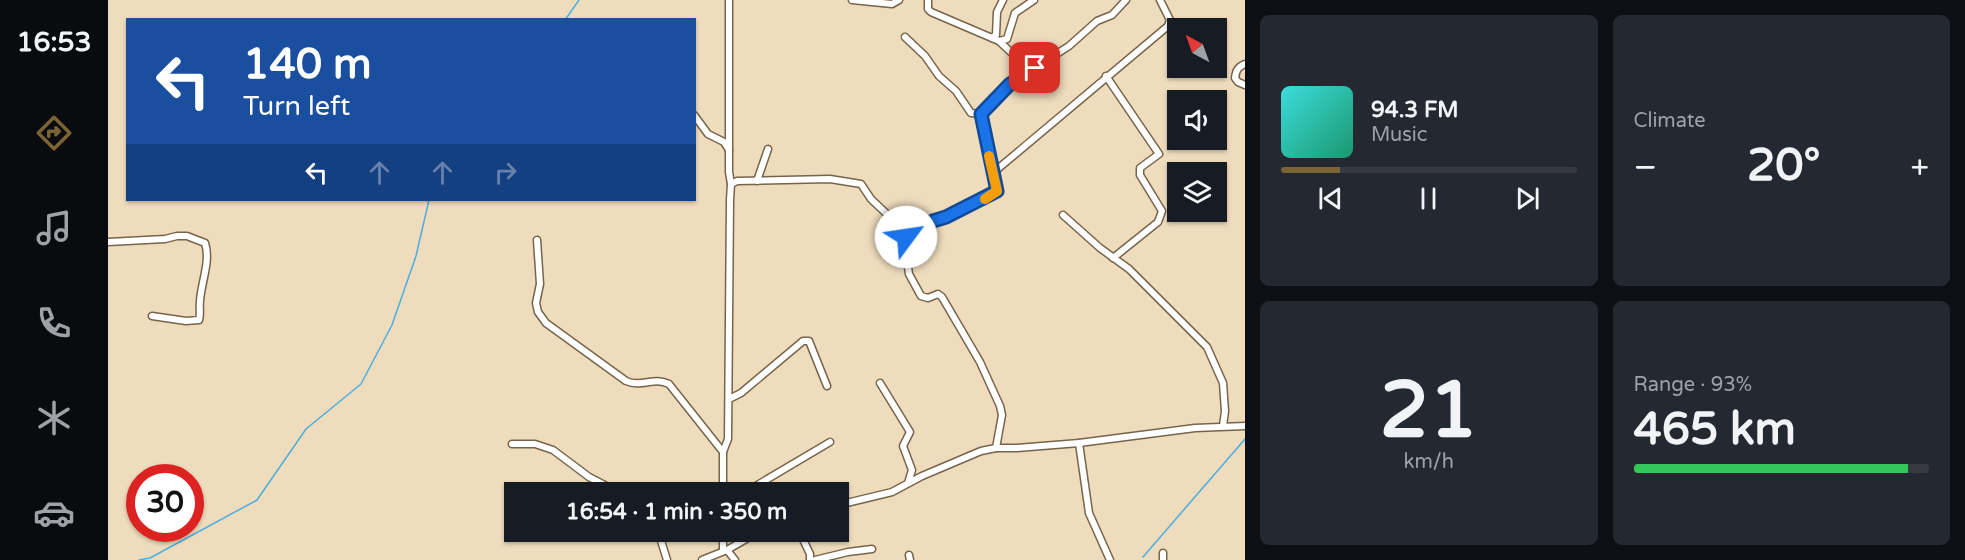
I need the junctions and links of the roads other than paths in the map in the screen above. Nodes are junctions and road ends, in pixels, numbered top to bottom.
1 (729, 0) edge
2 (852, 0) edge
3 (899, 0) edge
4 (928, 0) edge
5 (1003, 0) edge
6 (1034, 0) edge
7 (1126, 0) edge
8 (1160, 0) edge
9 (906, 37) dead end
10 (996, 40) junction
11 (1245, 64) edge
12 (1029, 72) junction
13 (1106, 76) junction
14 (1245, 85) edge
15 (981, 114) junction
16 (696, 118) edge
17 (768, 148) dead end
18 (730, 151) junction
19 (994, 172) junction
20 (757, 181) junction
21 (731, 184) junction
22 (1063, 215) dead end
23 (906, 237) junction
24 (537, 240) dead end
25 (108, 242) edge
26 (1113, 258) junction
27 (152, 316) dead end
28 (880, 383) dead end
29 (827, 386) dead end
30 (729, 399) junction
31 (1223, 426) junction
32 (1245, 426) edge
33 (830, 442) dead end
34 (1079, 443) junction
35 (512, 444) dead end
36 (996, 448) junction
37 (723, 452) junction
38 (1085, 481) dead end
39 (599, 482) edge
40 (723, 482) edge
41 (762, 482) edge
42 (908, 484) junction
43 (849, 502) edge
44 (662, 542) edge
45 (724, 542) edge
46 (741, 542) edge
47 (804, 542) edge
48 (872, 549) dead end
49 (725, 551) junction
50 (668, 560) edge
51 (702, 560) edge
52 (735, 560) edge
53 (810, 560) edge
54 (815, 560) edge
55 (1110, 560) edge

1 - 18 street
2 - 3 street
4 - 10 street
5 - 10 street
6 - 10 street
7 - 12 street
8 - 13 street
9 - 15 street
10 - 12 street
11 - 14 street
12 - 15 street
13 - 19 street
13 - 26 street
15 - 19 street
16 - 18 street
17 - 20 street
18 - 21 street
19 - 23 street
20 - 21 street
20 - 23 street
21 - 30 street
22 - 26 street
23 - 36 street
24 - 37 street
25 - 27 street
26 - 31 street
28 - 42 street
29 - 30 street
30 - 37 street
31 - 32 street
31 - 34 street
33 - 41 street
34 - 36 street
34 - 38 street
34 - 55 street
35 - 39 street
36 - 42 street
37 - 40 street
42 - 43 street
44 - 50 street
45 - 49 street
46 - 49 street
47 - 53 street
48 - 54 street
49 - 51 street
49 - 52 street

